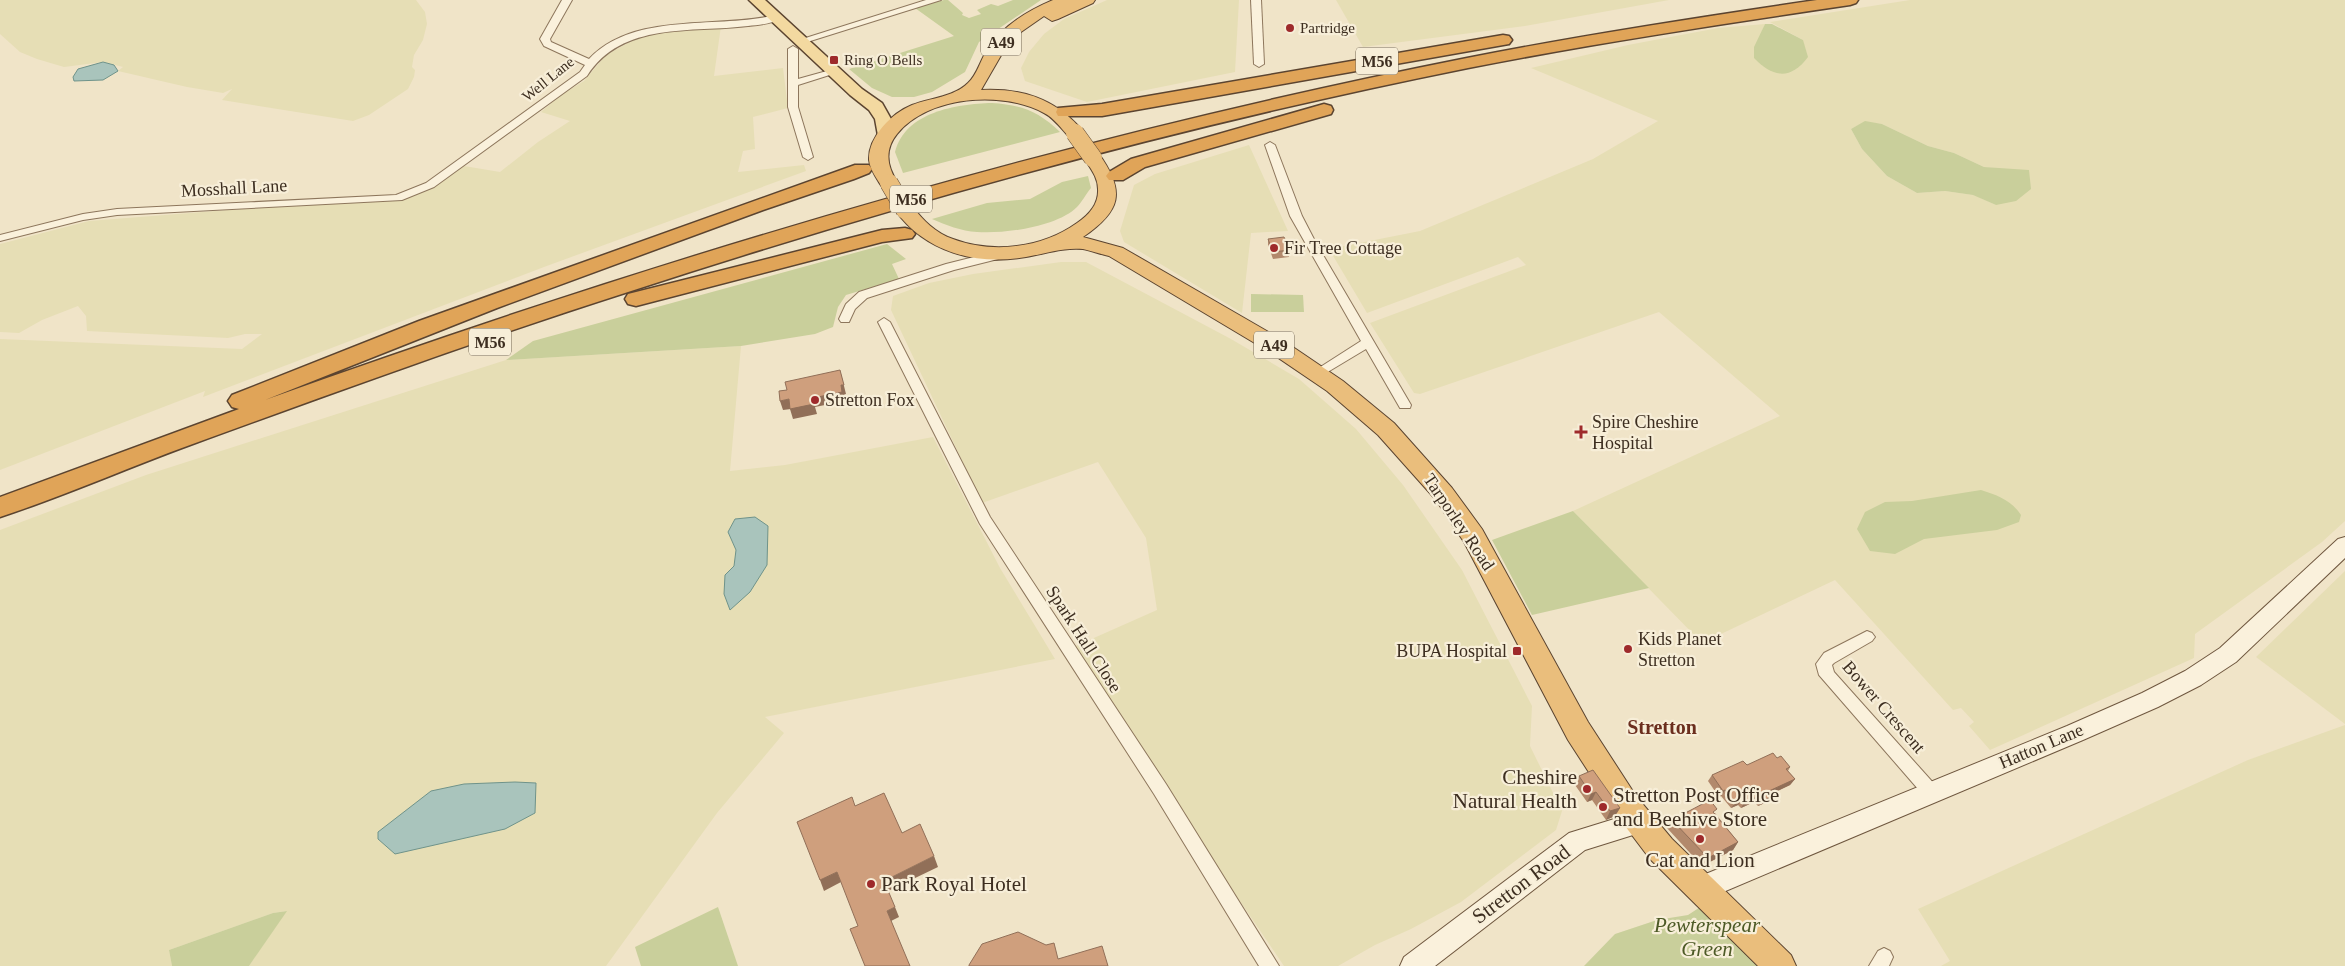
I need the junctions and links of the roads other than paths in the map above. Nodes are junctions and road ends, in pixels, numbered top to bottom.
1 (567, 0) edge
2 (756, 0) edge
3 (936, 0) edge
4 (1066, 0) edge
5 (1087, 0) edge
6 (1256, 0) edge
7 (1780, 0) edge
8 (1850, 0) edge
9 (776, 18) junction
10 (1592, 34) junction
11 (797, 45) junction
12 (589, 63) junction
13 (1259, 64) dead end
14 (834, 72) junction
15 (794, 83) junction
16 (1019, 98) junction
17 (954, 99) junction
18 (876, 107) junction
19 (925, 107) junction
20 (1057, 110) junction
21 (886, 137) junction
22 (1270, 145) dead end
23 (808, 157) dead end
24 (462, 161) joint
25 (870, 163) junction
26 (1112, 181) junction
27 (1101, 212) junction
28 (905, 234) joint
29 (0, 238) edge
30 (933, 238) junction
31 (1050, 245) junction
32 (954, 247) junction
33 (1116, 252) junction
34 (1006, 253) junction
35 (950, 267) junction
36 (846, 319) dead end
37 (884, 322) dead end
38 (1368, 342) junction
39 (1317, 373) junction
40 (240, 401) junction
41 (1405, 405) dead end
42 (151, 450) junction
43 (0, 488) edge
44 (0, 507) edge
45 (2345, 545) edge
46 (1867, 636) dead end
47 (1931, 792) junction
48 (1640, 822) junction
49 (1700, 889) junction
50 (1270, 966) edge
51 (1413, 966) edge
52 (1780, 966) edge

1 - 12 street
2 - 9 main road
3 - 11 street
4 - 17 highway, A49
5 - 16 highway, A49
6 - 13 street
7 - 10 highway, M56
8 - 10 highway, M56
9 - 11 main road
9 - 12 street, Well Lane
10 - 20 highway, M56
10 - 26 highway, M56
10 - 40 highway, M56
10 - 42 highway, M56
11 - 14 main road
11 - 15 street
12 - 24 street, Well Lane
14 - 15 street
14 - 18 main road
15 - 23 street
16 - 17 highway
16 - 20 highway
17 - 19 highway
18 - 19 main road
18 - 21 main road
19 - 21 highway
20 - 26 highway, bridge
21 - 25 highway
22 - 38 street
24 - 29 street, Mosshall Lane
25 - 30 highway, bridge
25 - 40 highway, M56
26 - 27 highway
27 - 31 highway
27 - 33 highway, Tarporley Road / A49
28 - 30 highway
28 - 42 highway, M56
30 - 32 highway
31 - 33 highway, Tarporley Road / A49
31 - 34 highway
32 - 34 highway
32 - 35 street
33 - 39 highway, Tarporley Road / A49
34 - 35 street
35 - 36 street
37 - 50 street, Spark Hall Close
38 - 39 street
38 - 41 street
39 - 48 highway, Tarporley Road / A49
40 - 43 highway, M56
42 - 44 highway, M56
45 - 47 main road, Hatton Lane
46 - 47 street, Bower Crescent
47 - 49 main road, Hatton Lane
48 - 49 highway, Tarporley Road / A49
48 - 51 main road, Stretton Road
49 - 52 highway, A49

